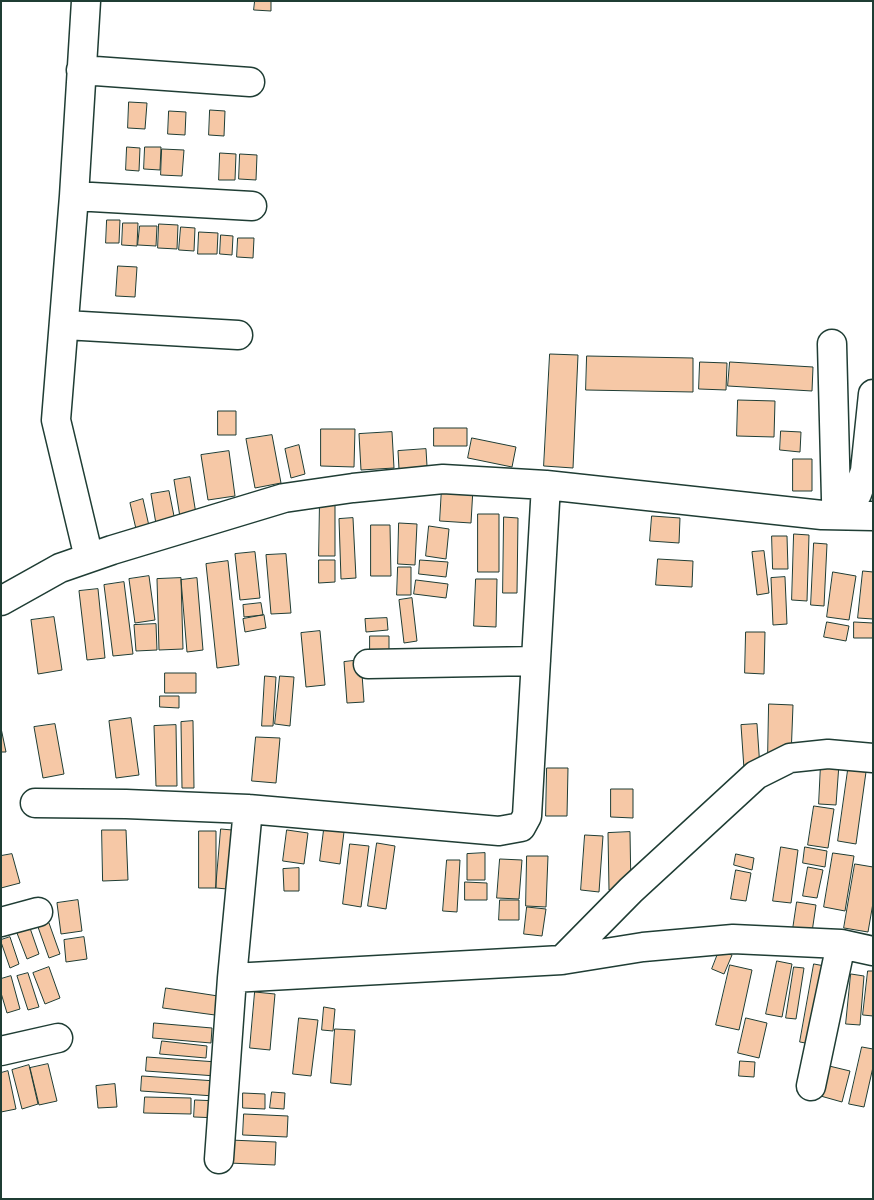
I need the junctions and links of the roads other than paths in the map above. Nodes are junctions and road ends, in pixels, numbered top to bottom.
1 (86, 1) edge
2 (81, 70) junction
3 (250, 82) dead end
4 (74, 196) junction
5 (252, 206) dead end
6 (65, 326) junction
7 (238, 335) dead end
8 (832, 344) dead end
9 (873, 394) edge
10 (546, 484) junction
11 (847, 499) edge
12 (873, 516) edge
13 (89, 558) junction
14 (1, 601) edge
15 (536, 661) junction
16 (368, 664) dead end
17 (873, 758) edge
18 (35, 803) dead end
19 (248, 809) junction
20 (38, 912) dead end
21 (1, 922) edge
22 (841, 944) junction
23 (873, 951) edge
24 (562, 960) junction
25 (232, 978) junction
26 (58, 1038) dead end
27 (1, 1050) edge
28 (811, 1086) dead end
29 (219, 1160) dead end

1 - 2 street
2 - 3 street
2 - 4 street
4 - 5 street
4 - 6 street
6 - 7 street
6 - 13 street
8 - 11 street
9 - 11 street
10 - 11 street
10 - 13 street
10 - 15 street
11 - 12 street
13 - 14 street
15 - 16 street
15 - 19 street
17 - 24 street
18 - 19 street
19 - 25 street
20 - 21 street
22 - 23 street
22 - 24 street
22 - 28 street
24 - 25 street
25 - 29 street
26 - 27 street

